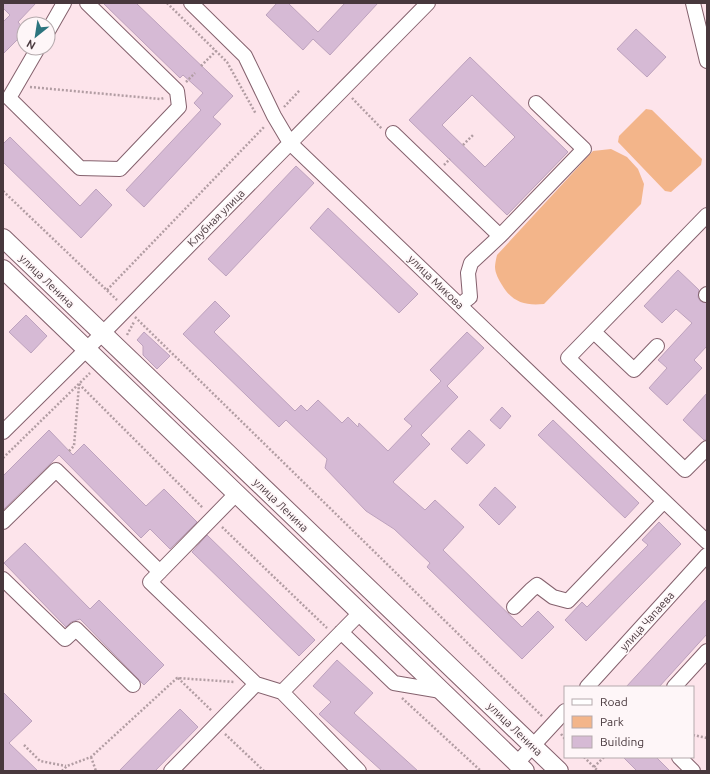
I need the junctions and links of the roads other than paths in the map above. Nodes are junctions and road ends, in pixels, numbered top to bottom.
1 (64, 3) edge
2 (87, 3) edge
3 (191, 3) edge
4 (428, 3) edge
5 (693, 3) edge
6 (56, 17) edge
7 (33, 56) edge
8 (707, 62) edge
9 (536, 103) dead end
10 (393, 133) road end
11 (290, 143) junction
12 (706, 218) edge
13 (500, 236) junction
14 (3, 238) edge
15 (3, 269) edge
16 (460, 305) junction
17 (594, 332) junction
18 (102, 334) junction
19 (657, 346) dead end
20 (86, 349) junction
21 (3, 432) edge
22 (707, 448) edge
23 (236, 494) junction
24 (664, 501) junction
25 (3, 522) edge
26 (707, 542) edge
27 (707, 555) edge
28 (160, 572) junction
29 (3, 579) edge
30 (514, 607) dead end
31 (360, 613) junction
32 (339, 634) junction
33 (707, 651) edge
34 (256, 684) junction
35 (133, 685) dead end
36 (588, 686) edge
37 (675, 686) edge
38 (442, 691) junction
39 (282, 692) junction
40 (564, 712) edge
41 (533, 746) junction
42 (680, 758) edge
43 (521, 767) edge
44 (171, 771) edge
45 (359, 771) edge
46 (559, 771) edge
47 (694, 771) edge

1 - 6 street
2 - 7 street
3 - 11 street, улица Микова
4 - 11 street, Клубная улица
5 - 8 street
9 - 13 street
10 - 13 street
11 - 16 street, улица Микова
11 - 18 street, Клубная улица
12 - 17 street
13 - 16 street
14 - 18 main road, улица Ленина
15 - 20 main road, улица Ленина
16 - 24 street, улица Микова
17 - 19 street
17 - 22 street
18 - 20 street, Клубная улица
18 - 41 main road, улица Ленина
20 - 21 street, Клубная улица
20 - 23 main road, улица Ленина
23 - 28 street
23 - 31 main road, улица Ленина
24 - 26 street, улица Микова
24 - 30 street
25 - 28 street
27 - 36 street, улица Чапаева
28 - 34 street
29 - 35 street
31 - 32 street
31 - 38 main road, улица Ленина
32 - 38 street
32 - 39 street
33 - 37 street
34 - 39 street
34 - 44 street
38 - 43 main road, улица Ленина
39 - 45 street
40 - 41 street
41 - 43 street
41 - 46 main road, улица Ленина
42 - 47 street

